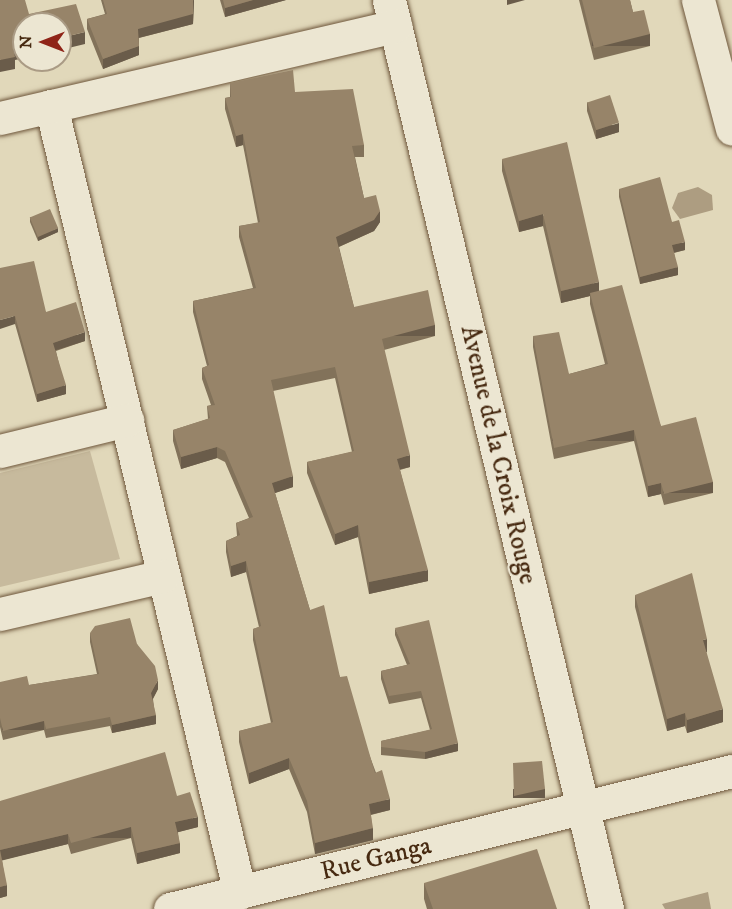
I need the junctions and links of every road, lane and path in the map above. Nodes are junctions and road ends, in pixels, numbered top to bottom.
1 (698, 0) edge
2 (392, 13) edge
3 (51, 106) junction
4 (0, 118) edge
5 (731, 118) edge
6 (127, 420) junction
7 (0, 451) edge
8 (162, 576) junction
9 (0, 614) edge
10 (732, 771) edge
11 (582, 807) junction
12 (240, 893) junction
13 (170, 909) edge
14 (607, 909) edge

1 - 5 street
2 - 3 street
2 - 11 street, Avenue de la Croix Rouge
3 - 4 street
3 - 6 street
6 - 7 street
6 - 8 street
8 - 9 street
8 - 12 street
10 - 11 street, Rue Ganga
11 - 12 street, Rue Ganga
11 - 14 street, Avenue de la Croix Rouge
12 - 13 street, Rue Ganga

